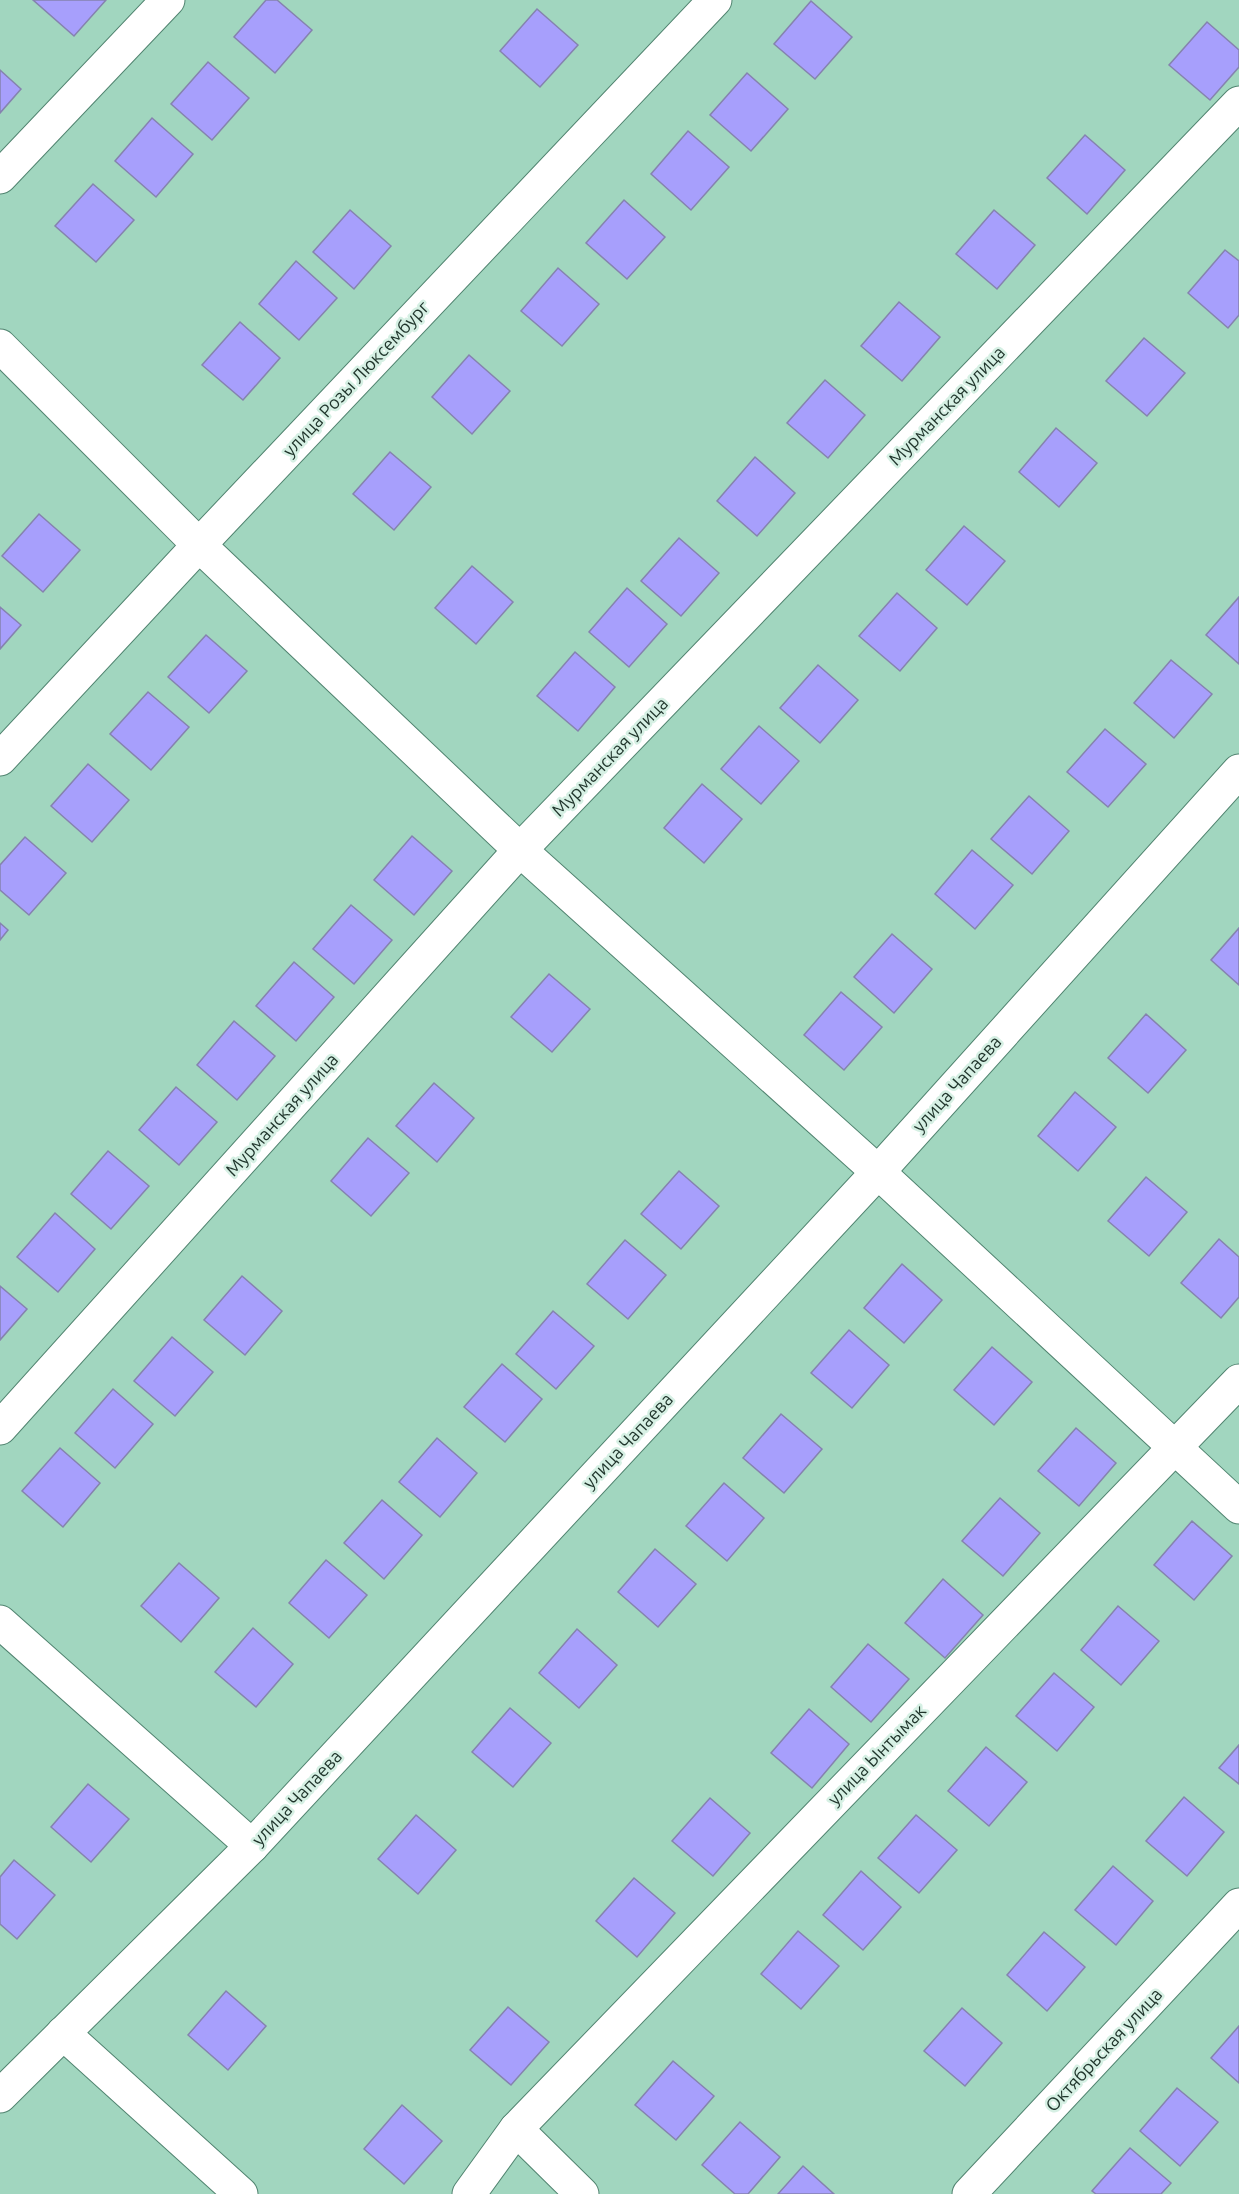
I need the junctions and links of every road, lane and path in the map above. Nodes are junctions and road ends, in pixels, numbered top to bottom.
1 (168, 0) edge
2 (715, 0) edge
3 (1239, 103) edge
4 (0, 177) edge
5 (0, 346) edge
6 (199, 544) junction
7 (0, 759) edge
8 (1239, 771) edge
9 (520, 850) junction
10 (878, 1172) junction
11 (1239, 1381) edge
12 (0, 1428) edge
13 (1174, 1447) junction
14 (1239, 1507) edge
15 (0, 1622) edge
16 (252, 1846) junction
17 (1239, 1905) edge
18 (63, 2033) junction
19 (0, 2096) edge
20 (516, 2129) junction
21 (241, 2194) edge
22 (469, 2194) edge
23 (582, 2194) edge
24 (969, 2194) edge

1 - 4 street
2 - 6 street, улица Розы Люксембург
3 - 9 street, Мурманская улица
5 - 6 street
6 - 7 street, улица Розы Люксембург
6 - 9 street
8 - 10 street, улица Чапаева
9 - 10 street
9 - 12 street, Мурманская улица
10 - 13 street
10 - 16 street, улица Чапаева
11 - 13 street, улица Ынтымак
13 - 14 street
13 - 20 street, улица Ынтымак
15 - 16 street
16 - 18 street, улица Чапаева
17 - 24 street, Октябрьская улица
18 - 19 street, улица Чапаева
18 - 21 street
20 - 22 street, улица Ынтымак
20 - 23 street

